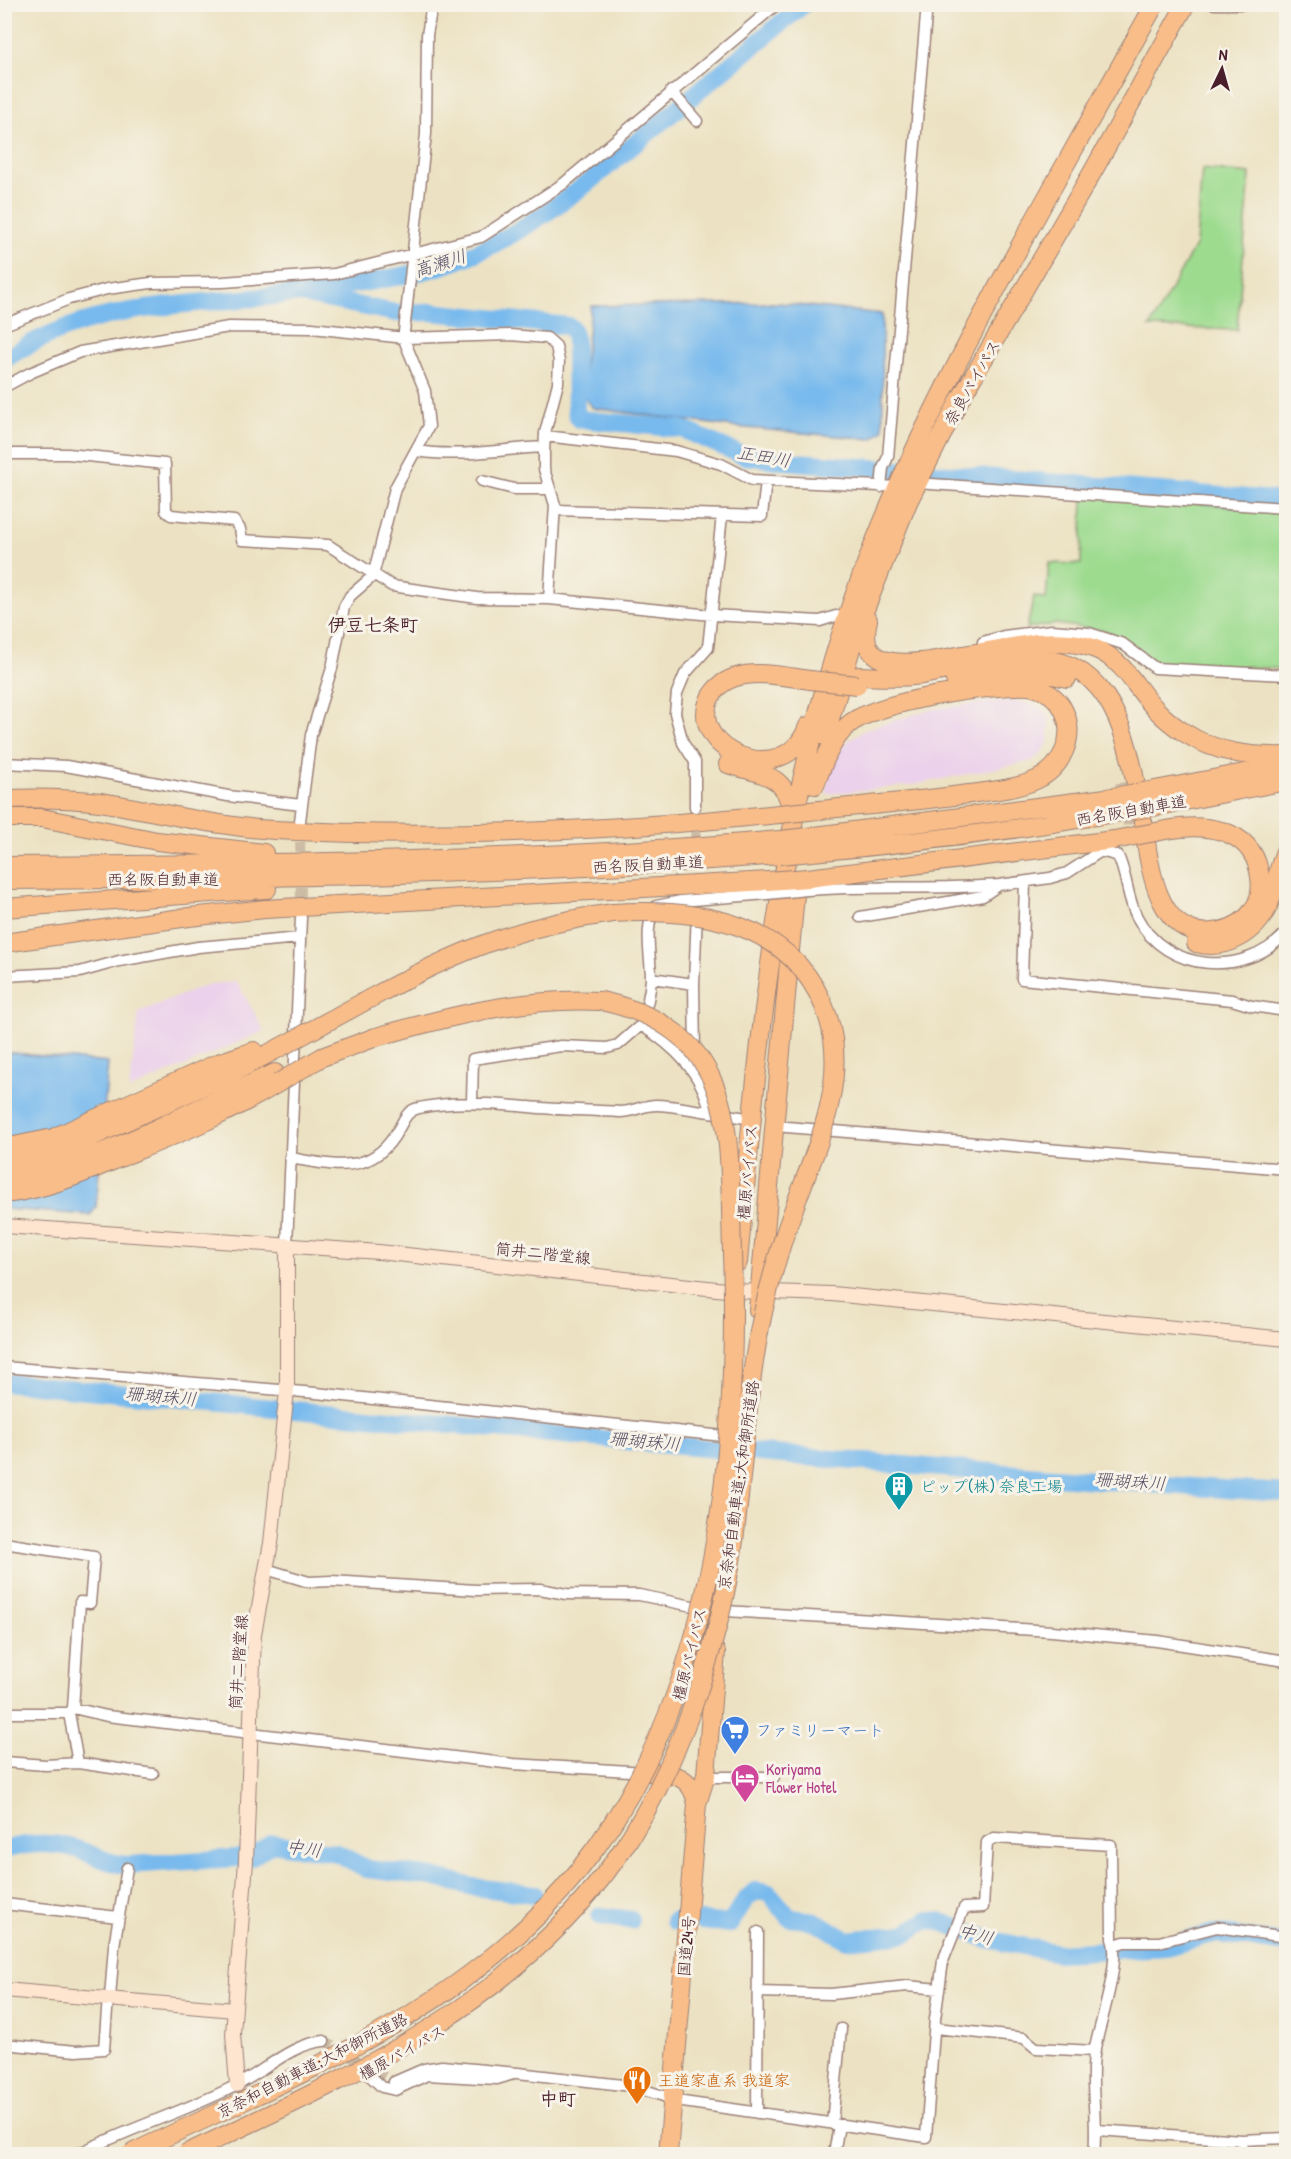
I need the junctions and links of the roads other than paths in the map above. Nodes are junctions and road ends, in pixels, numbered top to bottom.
1 (432, 4) edge
2 (777, 4) edge
3 (927, 4) edge
4 (1155, 4) edge
5 (1186, 4) edge
6 (1214, 4) edge
7 (1257, 4) edge
8 (1263, 4) edge
9 (1287, 6) edge
10 (672, 93) junction
11 (697, 121) dead end
12 (411, 256) junction
13 (4, 325) edge
14 (405, 338) junction
15 (4, 387) edge
16 (545, 442) junction
17 (417, 451) junction
18 (4, 454) edge
19 (482, 481) dead end
20 (766, 481) junction
21 (919, 482) junction
22 (550, 489) junction
23 (896, 492) junction
24 (1287, 508) edge
25 (555, 510) junction
26 (722, 515) junction
27 (373, 576) junction
28 (549, 599) junction
29 (712, 615) junction
30 (847, 618) junction
31 (983, 642) dead end
32 (835, 652) junction
33 (969, 673) junction
34 (812, 675) junction
35 (1287, 675) edge
36 (916, 681) junction
37 (1287, 756) edge
38 (4, 763) edge
39 (1287, 765) edge
40 (1130, 781) tunnel mouth
41 (1287, 781) edge
42 (814, 786) junction
43 (1157, 798) junction
44 (4, 799) edge
45 (301, 805) junction
46 (695, 807) tunnel mouth
47 (4, 818) edge
48 (300, 821) tunnel mouth
49 (785, 841) junction
50 (1287, 849) edge
51 (510, 857) junction
52 (4, 866) edge
53 (412, 875) junction
54 (4, 880) edge
55 (1025, 883) junction
56 (807, 884) junction
57 (999, 885) junction
58 (768, 888) junction
59 (697, 906) tunnel mouth
60 (4, 908) edge
61 (860, 917) dead end
62 (301, 918) tunnel mouth
63 (1287, 933) edge
64 (300, 938) junction
65 (4, 943) edge
66 (4, 976) edge
67 (651, 978) junction
68 (694, 984) junction
69 (1287, 1011) edge
70 (641, 1024) junction
71 (695, 1073) junction
72 (472, 1101) junction
73 (136, 1108) junction
74 (710, 1112) junction
75 (752, 1119) junction
76 (775, 1126) junction
77 (140, 1142) junction
78 (4, 1148) edge
79 (290, 1158) junction
80 (4, 1166) edge
81 (1287, 1169) edge
82 (4, 1181) edge
83 (4, 1194) edge
84 (4, 1226) edge
85 (287, 1245) junction
86 (760, 1290) junction
87 (735, 1291) junction
88 (1287, 1339) edge
89 (4, 1367) edge
90 (287, 1392) junction
91 (723, 1437) junction
92 (4, 1543) edge
93 (266, 1569) junction
94 (702, 1608) junction
95 (725, 1611) junction
96 (716, 1652) junction
97 (1287, 1661) edge
98 (71, 1711) junction
99 (4, 1713) edge
100 (250, 1734) junction
101 (4, 1762) edge
102 (78, 1763) junction
103 (649, 1772) junction
104 (672, 1773) junction
105 (153, 1774) dead end
106 (774, 1777) dead end
107 (699, 1789) junction
108 (127, 1868) dead end
109 (4, 1904) edge
110 (118, 1917) junction
111 (758, 1932) dead end
112 (1287, 1936) edge
113 (1115, 1946) junction
114 (939, 1989) junction
115 (4, 1990) edge
116 (758, 1992) junction
117 (109, 1998) junction
118 (234, 2010) junction
119 (936, 2028) junction
120 (841, 2029) dead end
121 (324, 2041) dead end
122 (4, 2044) edge
123 (1095, 2050) junction
124 (366, 2072) junction
125 (519, 2073) junction
126 (394, 2082) dead end
127 (237, 2085) junction
128 (673, 2098) junction
129 (757, 2113) junction
130 (835, 2124) junction
131 (1096, 2130) junction
132 (1287, 2138) edge
133 (1242, 2140) junction
134 (78, 2154) edge
135 (117, 2154) edge
136 (130, 2154) edge
137 (179, 2154) edge
138 (185, 2154) edge
139 (668, 2154) edge
140 (834, 2154) edge
141 (1094, 2154) edge
142 (1240, 2154) edge

1 - 12 street
2 - 10 street
3 - 23 street
4 - 23 highway, 奈良バイパス
5 - 21 highway, 奈良バイパス
6 - 7 street
8 - 9 street
10 - 11 street
10 - 12 street
12 - 13 street
12 - 14 street
14 - 15 street
14 - 16 street
14 - 17 street
16 - 17 street
16 - 20 street
16 - 22 street
17 - 27 street
18 - 27 street
19 - 22 street
20 - 23 street
20 - 26 street
21 - 23 highway, 奈良バイパス
21 - 24 street
22 - 25 street
23 - 30 highway, 奈良バイパス
23 - 36 highway
23 - 42 highway, 奈良バイパス
25 - 26 street
25 - 28 street
26 - 29 street
27 - 28 street
27 - 45 street
28 - 29 street
29 - 30 street
29 - 46 street
30 - 32 highway, 奈良バイパス
31 - 35 street
32 - 34 highway
32 - 49 highway, 橿原バイパス
33 - 36 highway
33 - 36 highway
33 - 36 highway
33 - 36 highway
33 - 37 highway
33 - 40 highway
33 - 44 highway, bridge
34 - 36 highway
34 - 49 highway
36 - 42 highway
38 - 45 street
39 - 43 highway, 西名阪自動車道
41 - 43 highway, 西名阪自動車道
42 - 76 highway, 橿原バイパス
43 - 49 highway, 西名阪自動車道, bridge
45 - 48 street
47 - 51 highway
49 - 51 highway, 西名阪自動車道
49 - 53 highway, 西名阪自動車道
49 - 75 highway, 橿原バイパス
50 - 56 highway, bridge
51 - 52 highway, 西名阪自動車道
53 - 54 highway, 西名阪自動車道
53 - 60 highway
55 - 57 street
55 - 63 street
55 - 69 street
56 - 57 street
56 - 58 highway, bridge
57 - 61 street
58 - 65 highway
58 - 67 street
59 - 68 street
62 - 64 street
64 - 66 street
64 - 79 street
67 - 68 street
67 - 70 street
68 - 71 street
70 - 71 street
70 - 72 street
71 - 74 street
72 - 74 street
72 - 79 street
73 - 78 highway
73 - 80 highway
73 - 138 highway, 京奈和自動車道;大和御所道路, bridge
74 - 75 street
75 - 87 highway, 橿原バイパス
76 - 81 street
76 - 86 highway, 橿原バイパス
77 - 82 highway
77 - 83 highway
77 - 136 highway, 京奈和自動車道;大和御所道路, bridge
79 - 85 street
84 - 85 main road, 筒井二階堂線
85 - 87 main road, 筒井二階堂線
85 - 90 main road, 筒井二階堂線
86 - 87 main road, 筒井二階堂線
86 - 88 main road, 筒井二階堂線
86 - 95 highway, 橿原バイパス, bridge
87 - 91 highway, 橿原バイパス
89 - 90 street
90 - 91 street
90 - 93 main road, 筒井二階堂線
91 - 94 highway, 橿原バイパス, bridge
92 - 98 street
93 - 94 street
93 - 100 main road, 筒井二階堂線
94 - 103 highway, 橿原バイパス
95 - 96 highway, 橿原バイパス
95 - 97 street
96 - 104 highway, 橿原バイパス
96 - 107 highway, 国道24号
98 - 99 street
98 - 100 street
98 - 102 street
100 - 103 street
100 - 118 main road, 筒井二階堂線
101 - 102 street
102 - 105 street
103 - 104 highway
103 - 135 highway, 橿原バイパス
104 - 107 highway
104 - 124 highway, 橿原バイパス
106 - 107 street
107 - 128 highway, 国道24号
108 - 110 street
109 - 110 street
110 - 117 street
111 - 116 street
112 - 113 street
113 - 114 street
113 - 123 street
114 - 116 street
114 - 119 street
115 - 117 main road
116 - 129 street
117 - 118 main road
117 - 122 street
118 - 127 main road, 筒井二階堂線
119 - 123 street
119 - 130 street
120 - 130 street
121 - 127 street
123 - 131 street
124 - 125 street
124 - 137 highway, 橿原バイパス
125 - 126 street
125 - 128 street
127 - 134 street
128 - 129 street
128 - 139 highway, 国道24号
129 - 130 street
130 - 140 street
131 - 133 street
131 - 141 street
132 - 133 street
133 - 142 street

